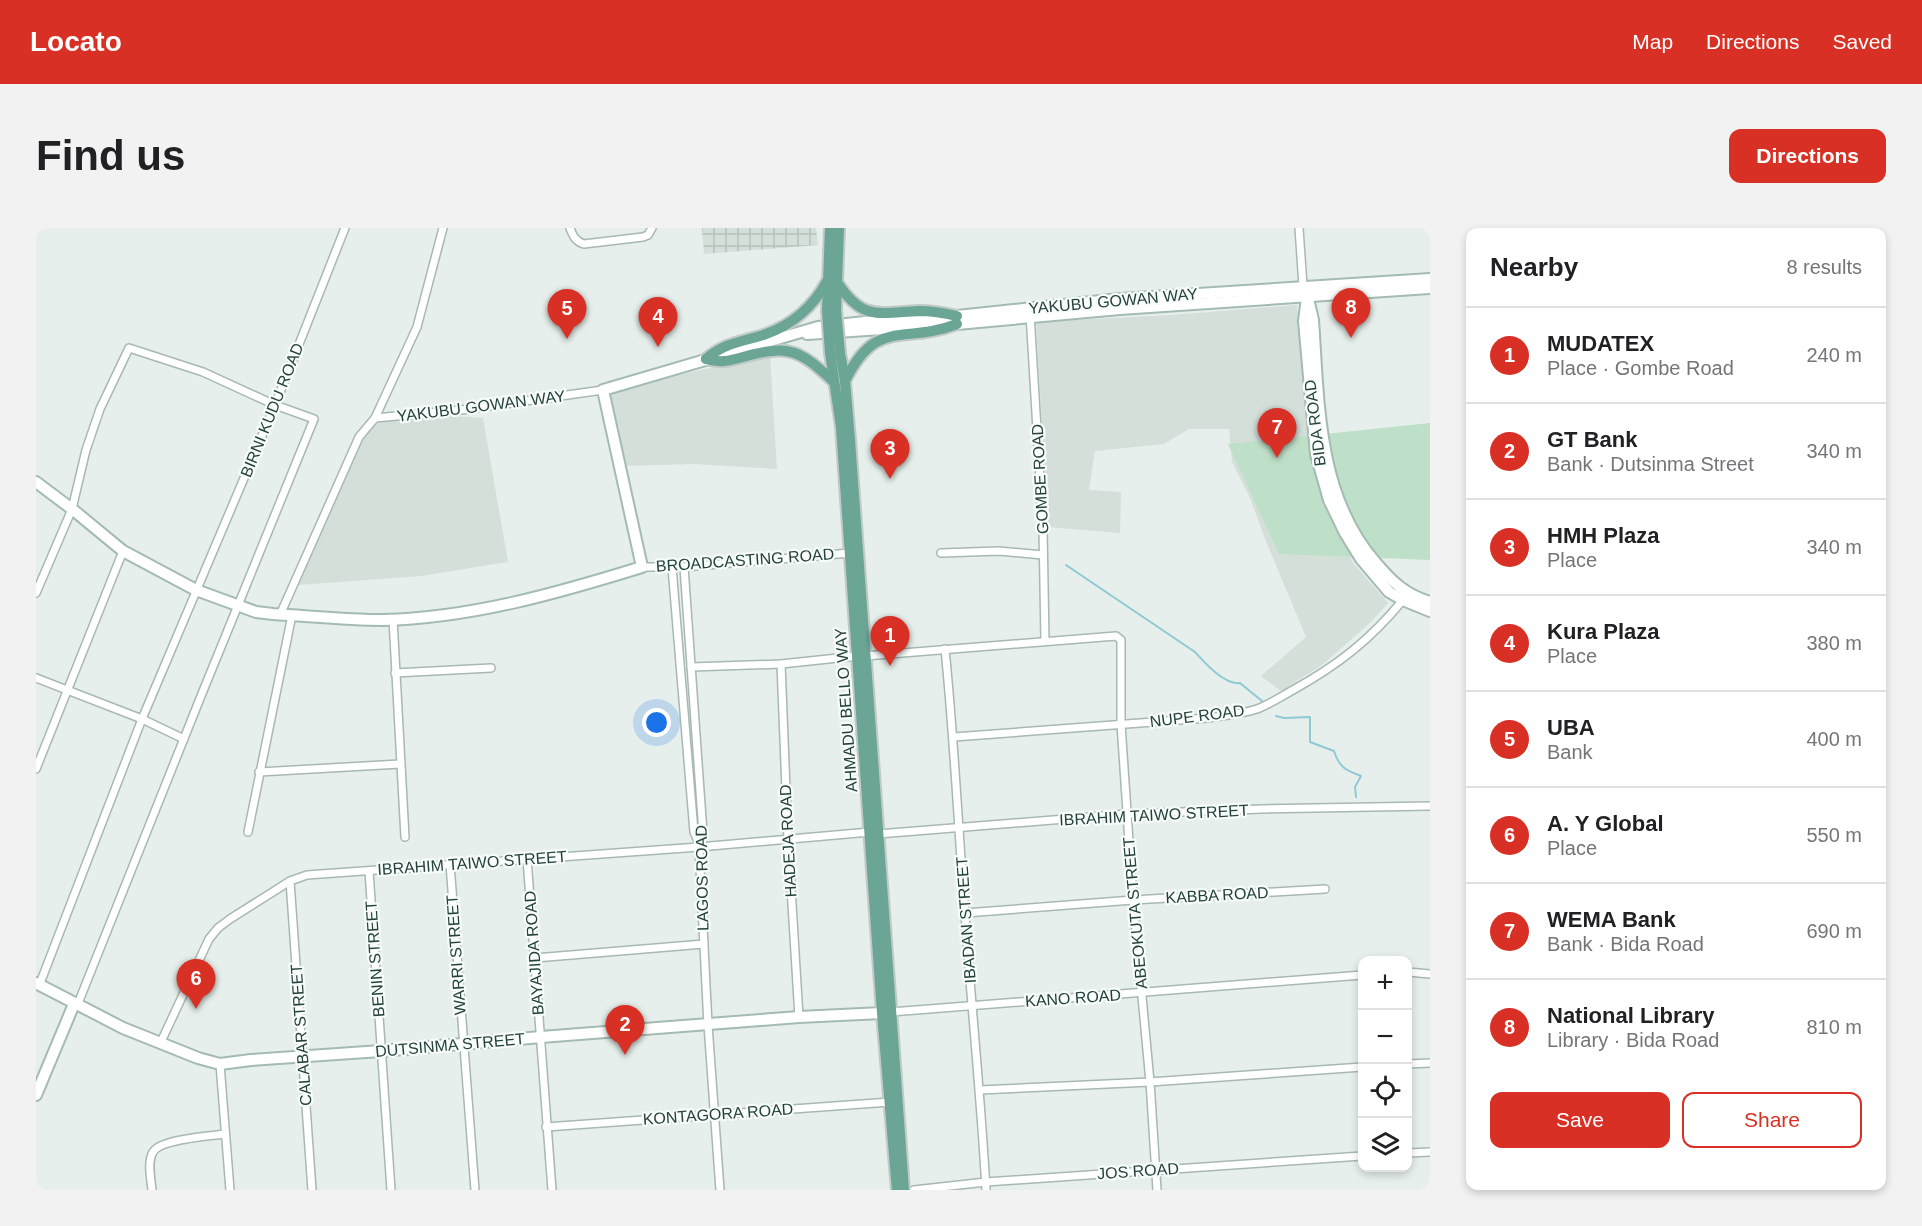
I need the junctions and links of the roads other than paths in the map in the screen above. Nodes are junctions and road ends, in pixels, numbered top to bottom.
1 (345, 228) edge
2 (443, 228) edge
3 (570, 228) edge
4 (652, 228) edge
5 (830, 228) edge
6 (839, 228) edge
7 (1299, 228) edge
8 (1430, 279) edge
9 (832, 281) junction
10 (1430, 288) edge
11 (1305, 291) junction
12 (1030, 313) junction
13 (957, 320) junction
14 (706, 359) junction
15 (839, 382) junction
16 (603, 390) junction
17 (275, 405) junction
18 (375, 418) junction
19 (36, 482) edge
20 (72, 509) junction
21 (123, 551) junction
22 (850, 553) junction
23 (941, 553) dead end
24 (1043, 555) junction
25 (642, 567) junction
26 (672, 567) junction
27 (684, 567) junction
28 (40, 572) edge
29 (196, 590) junction
30 (36, 593) edge
31 (1402, 600) junction
32 (1430, 602) edge
33 (239, 606) junction
34 (1430, 611) edge
35 (280, 615) junction
36 (292, 615) junction
37 (393, 619) junction
38 (1045, 641) junction
39 (945, 650) junction
40 (861, 656) junction
41 (781, 664) junction
42 (691, 667) junction
43 (491, 668) dead end
44 (395, 673) junction
45 (36, 678) edge
46 (68, 690) junction
47 (142, 720) junction
48 (1121, 724) junction
49 (954, 737) junction
50 (184, 739) junction
51 (400, 764) junction
52 (36, 769) edge
53 (259, 772) junction
54 (1430, 806) edge
55 (1127, 814) junction
56 (960, 827) junction
57 (248, 832) dead end
58 (874, 833) junction
59 (405, 837) dead end
60 (788, 839) junction
61 (699, 844) junction
62 (527, 859) junction
63 (450, 864) junction
64 (369, 871) junction
65 (290, 881) junction
66 (1325, 889) dead end
67 (1133, 900) junction
68 (965, 913) junction
69 (704, 944) junction
70 (535, 958) junction
71 (1412, 973) edge
72 (1430, 974) edge
73 (1358, 975) edge
74 (38, 985) edge
75 (1141, 993) junction
76 (76, 1005) junction
77 (973, 1006) junction
78 (886, 1012) junction
79 (799, 1017) junction
80 (708, 1025) junction
81 (541, 1037) junction
82 (160, 1044) junction
83 (463, 1044) junction
84 (381, 1051) junction
85 (302, 1056) junction
86 (1430, 1062) edge
87 (220, 1064) junction
88 (1412, 1064) edge
89 (1358, 1067) edge
90 (1150, 1082) junction
91 (980, 1090) junction
92 (36, 1095) edge
93 (890, 1102) junction
94 (715, 1114) junction
95 (546, 1127) junction
96 (225, 1134) junction
97 (1430, 1152) edge
98 (1412, 1153) edge
99 (1358, 1156) edge
100 (1155, 1170) junction
101 (986, 1186) edge
102 (152, 1190) edge
103 (230, 1190) edge
104 (312, 1190) edge
105 (391, 1190) edge
106 (475, 1190) edge
107 (552, 1190) edge
108 (720, 1190) edge
109 (897, 1190) edge
110 (904, 1190) edge
111 (914, 1190) edge
112 (1156, 1190) edge

1 - 17 street, BIRNI KUDU ROAD
2 - 18 street
3 - 4 street
5 - 9 main road, AHMADU BELLO WAY
6 - 9 main road, AHMADU BELLO WAY
7 - 11 street, BIDA ROAD
8 - 11 street, YAKUBU GOWAN WAY
9 - 13 main road
9 - 14 main road
9 - 15 main road, AHMADU BELLO WAY, bridge
10 - 11 street, YAKUBU GOWAN WAY
11 - 12 street, YAKUBU GOWAN WAY
11 - 31 street, BIDA ROAD
11 - 32 street, BIDA ROAD
12 - 13 street, YAKUBU GOWAN WAY
12 - 24 street, GOMBE ROAD
13 - 14 street, YAKUBU GOWAN WAY
13 - 15 main road
14 - 15 main road
14 - 16 street, YAKUBU GOWAN WAY
15 - 22 main road, AHMADU BELLO WAY
15 - 40 main road, AHMADU BELLO WAY
16 - 18 street, YAKUBU GOWAN WAY
16 - 25 street, BROADCASTING ROAD
17 - 20 street
17 - 29 street, BIRNI KUDU ROAD
17 - 33 street
18 - 35 street, YAKUBU GOWAN WAY
19 - 20 street
20 - 21 street
20 - 28 street
21 - 29 street
21 - 46 street
22 - 27 street, BROADCASTING ROAD
22 - 40 main road, AHMADU BELLO WAY
23 - 24 street
24 - 38 street, GOMBE ROAD
25 - 26 street, BROADCASTING ROAD
25 - 37 street
26 - 27 street, BROADCASTING ROAD
26 - 61 street
27 - 42 street, LAGOS ROAD
28 - 30 street
29 - 33 street
29 - 47 street, BIRNI KUDU ROAD
31 - 34 street, BIDA ROAD
31 - 48 street, NUPE ROAD
33 - 35 street
33 - 50 street
35 - 36 street
36 - 37 street
36 - 53 street
37 - 44 street
38 - 39 street
38 - 48 street, ABEOKUTA STREET
39 - 40 street
39 - 49 street, IBADAN STREET
40 - 41 street
40 - 58 main road, AHMADU BELLO WAY
41 - 42 street
41 - 60 street, HADEJA ROAD
42 - 61 street, LAGOS ROAD
43 - 44 street
44 - 51 street
45 - 46 street
46 - 47 street
46 - 52 street
47 - 50 street
47 - 74 street, BIRNI KUDU ROAD
48 - 49 street, NUPE ROAD
48 - 55 street, ABEOKUTA STREET
49 - 56 street, IBADAN STREET
50 - 76 street
51 - 53 street
51 - 59 street
53 - 57 street
54 - 55 street, IBRAHIM TAIWO STREET
55 - 56 street, IBRAHIM TAIWO STREET
55 - 67 street, ABEOKUTA STREET
56 - 58 street, IBRAHIM TAIWO STREET
56 - 68 street, IBADAN STREET
58 - 60 street, IBRAHIM TAIWO STREET
58 - 78 main road, AHMADU BELLO WAY
60 - 61 street, IBRAHIM TAIWO STREET
60 - 79 street, HADEJA ROAD
61 - 62 street, IBRAHIM TAIWO STREET
61 - 69 street, LAGOS ROAD
62 - 63 street, IBRAHIM TAIWO STREET
62 - 70 street, BAYAJIDA ROAD
63 - 64 street, IBRAHIM TAIWO STREET
63 - 83 street, WARRI STREET
64 - 65 street, IBRAHIM TAIWO STREET
64 - 84 street, BENIN STREET
65 - 82 street, IBRAHIM TAIWO STREET
65 - 85 street, CALABAR STREET
66 - 67 street, KABBA ROAD
67 - 68 street, KABBA ROAD
67 - 75 street, ABEOKUTA STREET
68 - 77 street, IBADAN STREET
69 - 70 street
69 - 80 street, LAGOS ROAD
70 - 81 street, BAYAJIDA ROAD
71 - 72 street
73 - 75 street, KANO ROAD
74 - 76 street, DUTSINMA STREET
75 - 77 street, KANO ROAD
75 - 90 street, ABEOKUTA STREET
76 - 82 street, DUTSINMA STREET
76 - 92 street
77 - 78 street, KANO ROAD
77 - 91 street, IBADAN STREET
78 - 79 street, DUTSINMA STREET
78 - 93 main road, AHMADU BELLO WAY
78 - 110 main road, AHMADU BELLO WAY
79 - 80 street, DUTSINMA STREET
80 - 81 street, DUTSINMA STREET
80 - 94 street, LAGOS ROAD
81 - 83 street, DUTSINMA STREET
81 - 95 street, BAYAJIDA ROAD
82 - 87 street, DUTSINMA STREET
83 - 84 street, DUTSINMA STREET
83 - 106 street, WARRI STREET
84 - 85 street, DUTSINMA STREET
84 - 105 street, BENIN STREET
85 - 87 street, DUTSINMA STREET
85 - 104 street, CALABAR STREET
86 - 88 street
87 - 96 street
89 - 90 street
90 - 91 street
90 - 100 street, ABEOKUTA STREET
91 - 101 street, IBADAN STREET
93 - 94 street, KONTAGORA ROAD
93 - 109 main road, AHMADU BELLO WAY
94 - 95 street, KONTAGORA ROAD
94 - 108 street, LAGOS ROAD
95 - 107 street, BAYAJIDA ROAD
96 - 102 street
96 - 103 street
97 - 98 street
99 - 100 street, JOS ROAD
100 - 101 street, JOS ROAD
100 - 112 street, ABEOKUTA STREET
101 - 111 street, JOS ROAD

